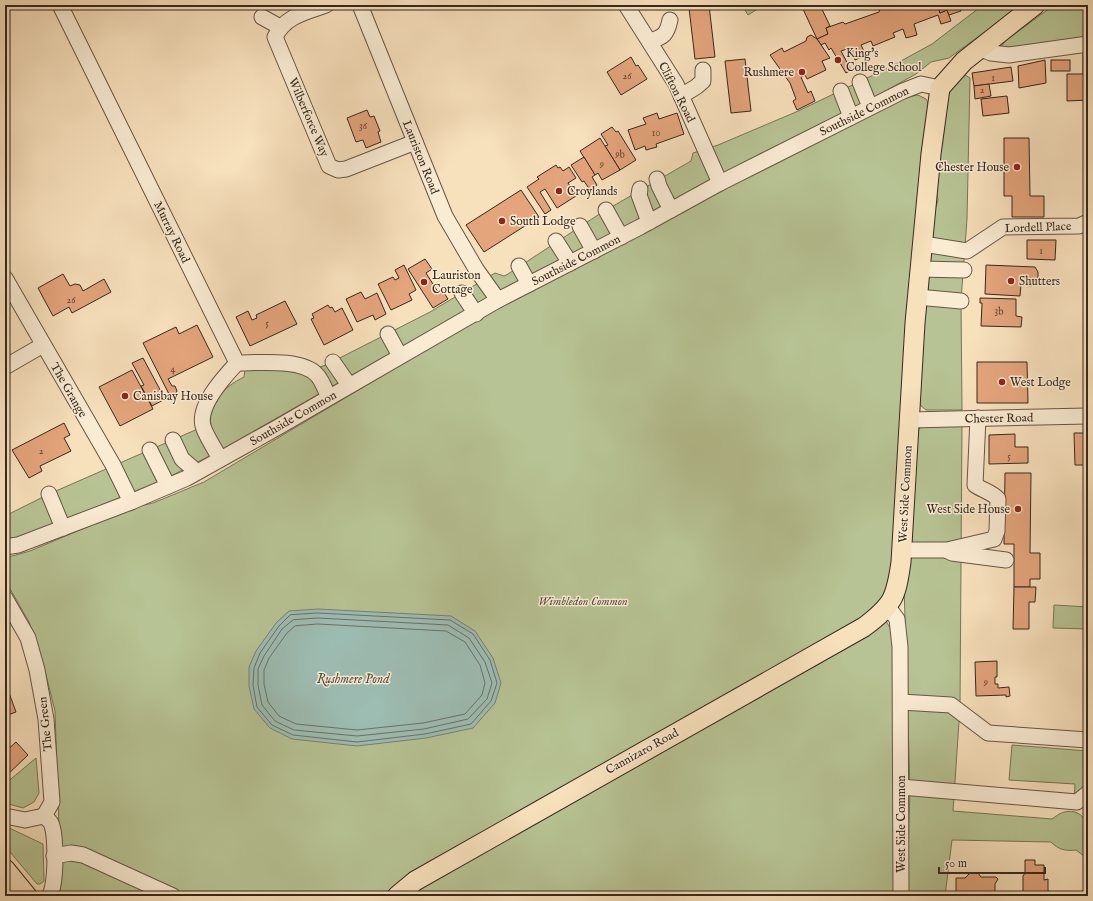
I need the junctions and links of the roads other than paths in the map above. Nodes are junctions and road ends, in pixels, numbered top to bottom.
1 (326, 5) edge
2 (360, 5) edge
3 (626, 5) edge
4 (1035, 5) edge
5 (65, 7) edge
6 (262, 17) dead end
7 (670, 20) dead end
8 (280, 27) junction
9 (650, 41) junction
10 (1088, 44) edge
11 (979, 48) junction
12 (703, 70) dead end
13 (860, 82) dead end
14 (940, 88) junction
15 (841, 91) dead end
16 (681, 96) junction
17 (870, 107) junction
18 (851, 117) junction
19 (415, 142) junction
20 (657, 179) dead end
21 (720, 183) junction
22 (637, 192) dead end
23 (606, 210) dead end
24 (672, 210) junction
25 (649, 222) junction
26 (1088, 222) edge
27 (580, 226) dead end
28 (621, 237) junction
29 (556, 241) dead end
30 (923, 244) junction
31 (594, 251) junction
32 (570, 263) junction
33 (519, 266) dead end
34 (920, 269) junction
35 (964, 270) dead end
36 (5, 278) edge
37 (529, 284) junction
38 (462, 293) dead end
39 (918, 297) junction
40 (498, 300) junction
41 (961, 301) dead end
42 (476, 314) junction
43 (388, 334) dead end
44 (43, 346) junction
45 (400, 356) junction
46 (333, 362) dead end
47 (237, 363) junction
48 (5, 367) edge
49 (349, 385) junction
50 (329, 397) junction
51 (1088, 416) edge
52 (978, 418) junction
53 (909, 420) junction
54 (173, 440) dead end
55 (150, 450) dead end
56 (220, 459) junction
57 (197, 472) junction
58 (168, 486) junction
59 (49, 494) dead end
60 (131, 502) junction
61 (63, 528) junction
62 (5, 547) edge
63 (902, 550) junction
64 (947, 550) junction
65 (1006, 560) dead end
66 (5, 598) edge
67 (888, 607) junction
68 (900, 702) junction
69 (1088, 740) edge
70 (901, 787) junction
71 (1088, 793) edge
72 (5, 816) edge
73 (44, 816) junction
74 (54, 856) junction
75 (5, 869) edge
76 (27, 896) edge
77 (49, 896) edge
78 (173, 896) edge
79 (397, 896) edge
80 (901, 896) edge

1 - 8 street
2 - 19 street, Lauriston Road
3 - 9 street, Clifton Road
4 - 11 main road
5 - 47 street, Murray Road
6 - 8 street
7 - 9 street
8 - 19 street, Wilberforce Way
9 - 16 street, Clifton Road
10 - 11 street
11 - 14 main road
12 - 16 street
13 - 17 street
14 - 17 street, Southside Common
14 - 30 main road, West Side Common
15 - 18 street
16 - 21 street, Clifton Road
17 - 18 street, Southside Common
18 - 21 street, Southside Common
19 - 40 street, Lauriston Road
20 - 24 street
21 - 24 street, Southside Common
22 - 25 street
23 - 28 street
24 - 25 street, Southside Common
25 - 28 street, Southside Common
26 - 30 street, Lordell Place
27 - 31 street
28 - 31 street, Southside Common
29 - 32 street
30 - 34 main road, West Side Common
31 - 32 street, Southside Common
32 - 37 street, Southside Common
33 - 37 street
34 - 35 street
34 - 39 main road, West Side Common
36 - 44 street, The Grange
37 - 40 street, Southside Common
38 - 42 street
39 - 41 street
39 - 53 main road, West Side Common
40 - 42 street, Southside Common
42 - 45 street, Southside Common
43 - 45 street
44 - 48 street
44 - 60 street, The Grange
45 - 49 street, Southside Common
46 - 49 street
47 - 50 street
47 - 56 street
49 - 50 street, Southside Common
50 - 56 street, Southside Common
51 - 52 street, Chester Road
52 - 53 street, Chester Road
52 - 64 street
53 - 63 main road, West Side Common
54 - 57 street
55 - 58 street
56 - 57 street, Southside Common
57 - 58 street, Southside Common
58 - 60 street, Southside Common
59 - 61 street
60 - 61 street, Southside Common
61 - 62 street, Southside Common
63 - 64 street
63 - 67 main road, West Side Common
64 - 65 street
66 - 73 street, The Green
67 - 68 street, West Side Common
67 - 79 main road, Cannizaro Road
68 - 69 street
68 - 70 street, West Side Common
70 - 71 street
70 - 80 street, West Side Common
72 - 73 street
73 - 74 street
74 - 77 street
74 - 78 street
75 - 76 main road

